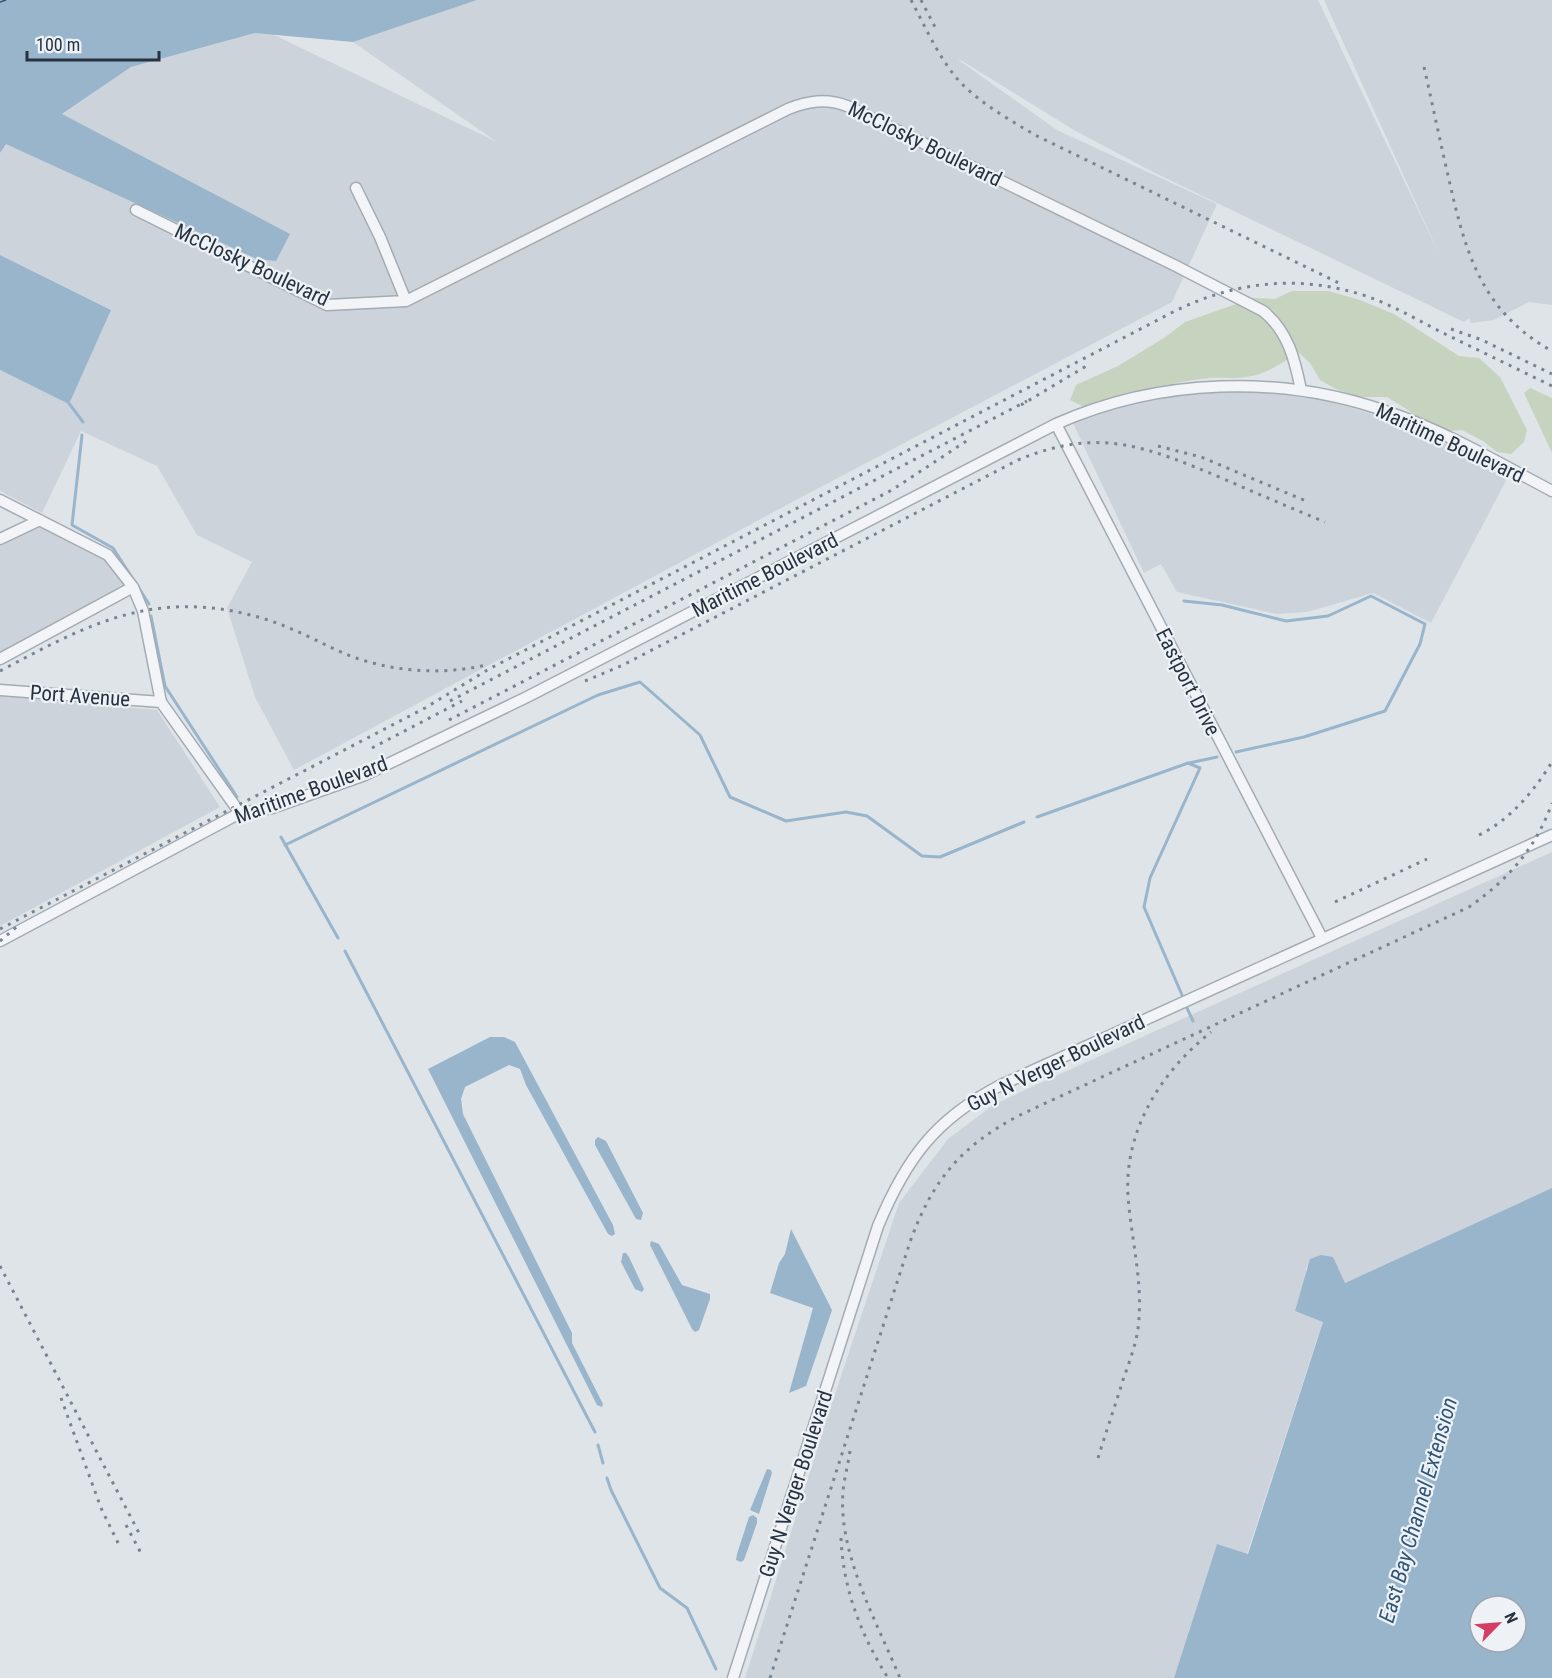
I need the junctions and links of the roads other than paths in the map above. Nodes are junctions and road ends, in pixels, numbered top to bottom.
1 (356, 189) dead end
2 (136, 210) dead end
3 (406, 301) junction
4 (1301, 390) junction
5 (1056, 424) junction
6 (1552, 491) edge
7 (0, 500) edge
8 (40, 520) junction
9 (0, 540) edge
10 (133, 586) junction
11 (0, 659) edge
12 (0, 690) edge
13 (161, 702) junction
14 (240, 813) junction
15 (1552, 835) edge
16 (1322, 938) junction
17 (0, 941) edge
18 (733, 1678) edge

1 - 3 street
2 - 3 street, McClosky Boulevard
3 - 4 street, McClosky Boulevard
4 - 5 street, Maritime Boulevard
4 - 6 street, Maritime Boulevard
5 - 14 street, Maritime Boulevard
5 - 16 street, Eastport Drive
7 - 8 street
8 - 9 street
8 - 10 street
10 - 11 street
10 - 13 street
12 - 13 street, Port Avenue
13 - 14 street
14 - 17 street, Maritime Boulevard
15 - 16 street, Guy N Verger Boulevard
16 - 18 street, Guy N Verger Boulevard

